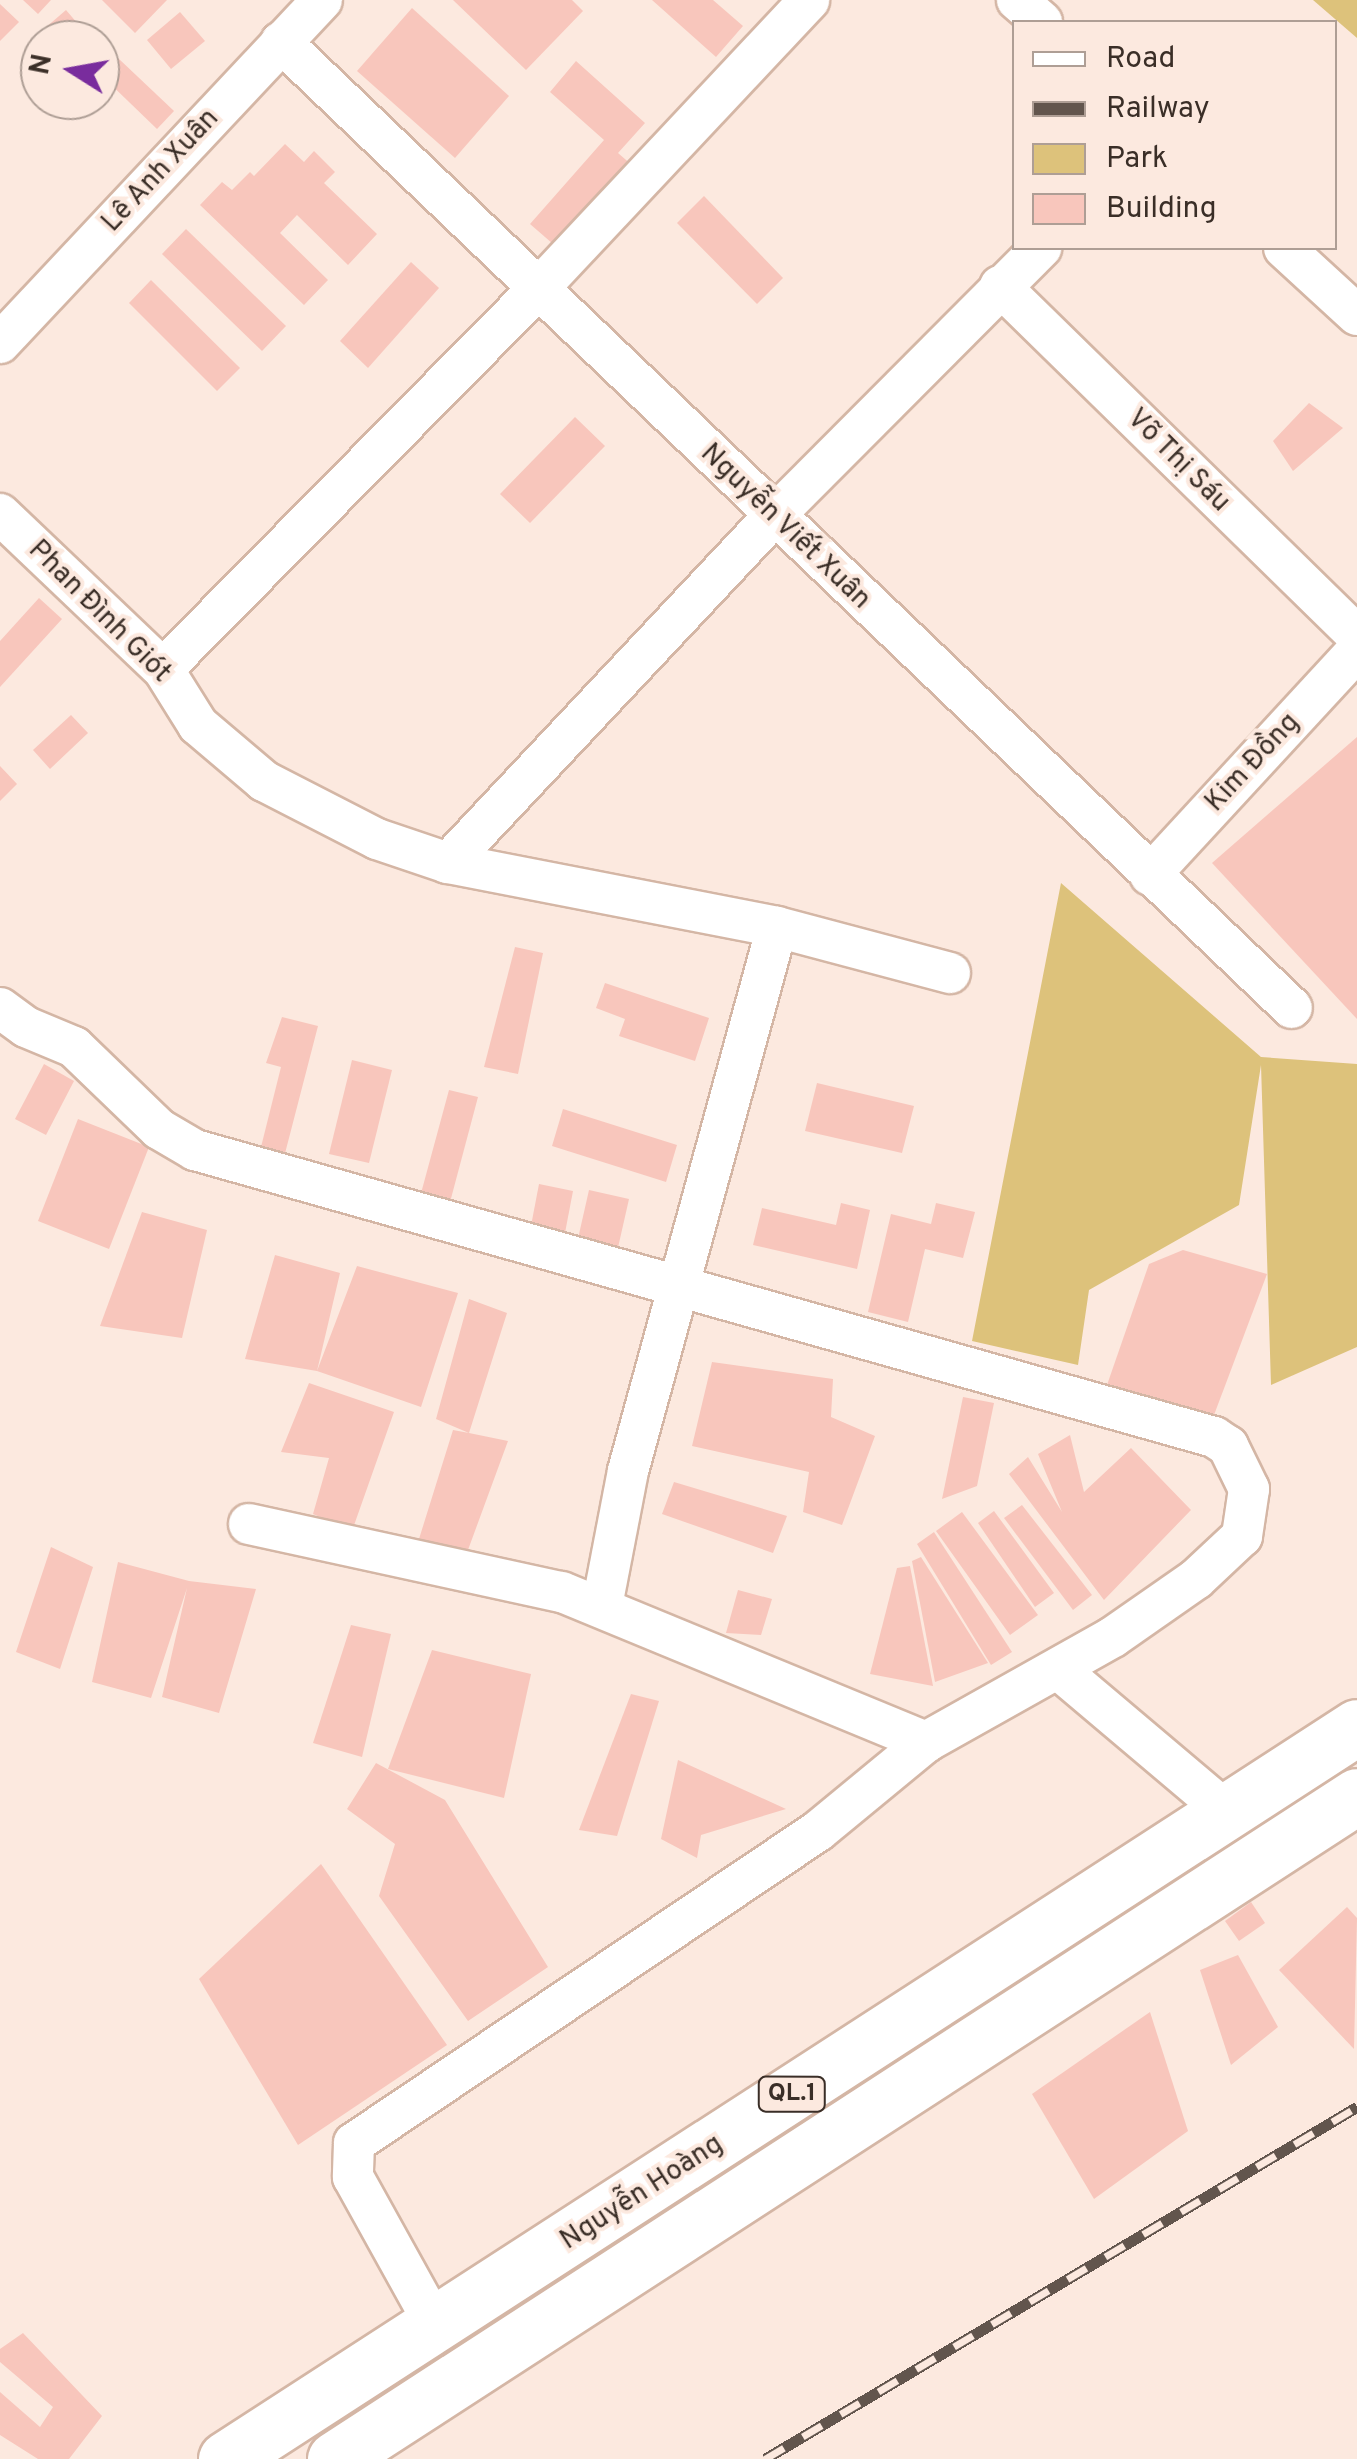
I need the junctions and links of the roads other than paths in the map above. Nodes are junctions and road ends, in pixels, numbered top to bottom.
1 (322, 0) edge
2 (808, 0) edge
3 (1018, 0) edge
4 (1040, 20) edge
5 (281, 42) junction
6 (1039, 250) edge
7 (1286, 250) edge
8 (1000, 286) junction
9 (538, 289) junction
10 (1357, 314) edge
11 (0, 342) edge
12 (0, 514) edge
13 (773, 517) junction
14 (1357, 636) edge
15 (1357, 651) edge
16 (162, 669) junction
17 (448, 862) junction
18 (1150, 875) junction
19 (777, 926) junction
20 (950, 973) dead end
21 (0, 1008) edge
22 (1292, 1008) dead end
23 (677, 1288) junction
24 (249, 1524) dead end
25 (602, 1606) junction
26 (1058, 1669) junction
27 (1357, 1726) edge
28 (926, 1742) junction
29 (1357, 1796) edge
30 (1226, 1811) junction
31 (436, 2327) junction
32 (226, 2459) edge
33 (335, 2459) edge

1 - 5 street, Lê Anh Xuân
2 - 9 street
3 - 4 street
5 - 9 street, Nguyễn Viết Xuân
5 - 11 street, Lê Anh Xuân
6 - 8 street
7 - 10 street
8 - 13 street
8 - 14 street, Võ Thị Sáu
9 - 13 street, Nguyễn Viết Xuân
9 - 16 street
12 - 16 street, Phan Đình Giót
13 - 17 street
13 - 18 street, Nguyễn Viết Xuân
15 - 18 street, Kim Đồng
16 - 17 street, Phan Đình Giót
17 - 19 street, Phan Đình Giót
18 - 22 street, Nguyễn Viết Xuân
19 - 20 street, Phan Đình Giót
19 - 23 street
21 - 23 street
23 - 25 street
23 - 26 street
24 - 25 street
25 - 28 street
26 - 28 street
26 - 30 street
27 - 30 highway, Nguyễn Hoàng / QL.1
28 - 31 street
29 - 33 highway, Nguyễn Hoàng / QL.1
30 - 31 highway, Nguyễn Hoàng / QL.1
31 - 32 highway, Nguyễn Hoàng / QL.1

